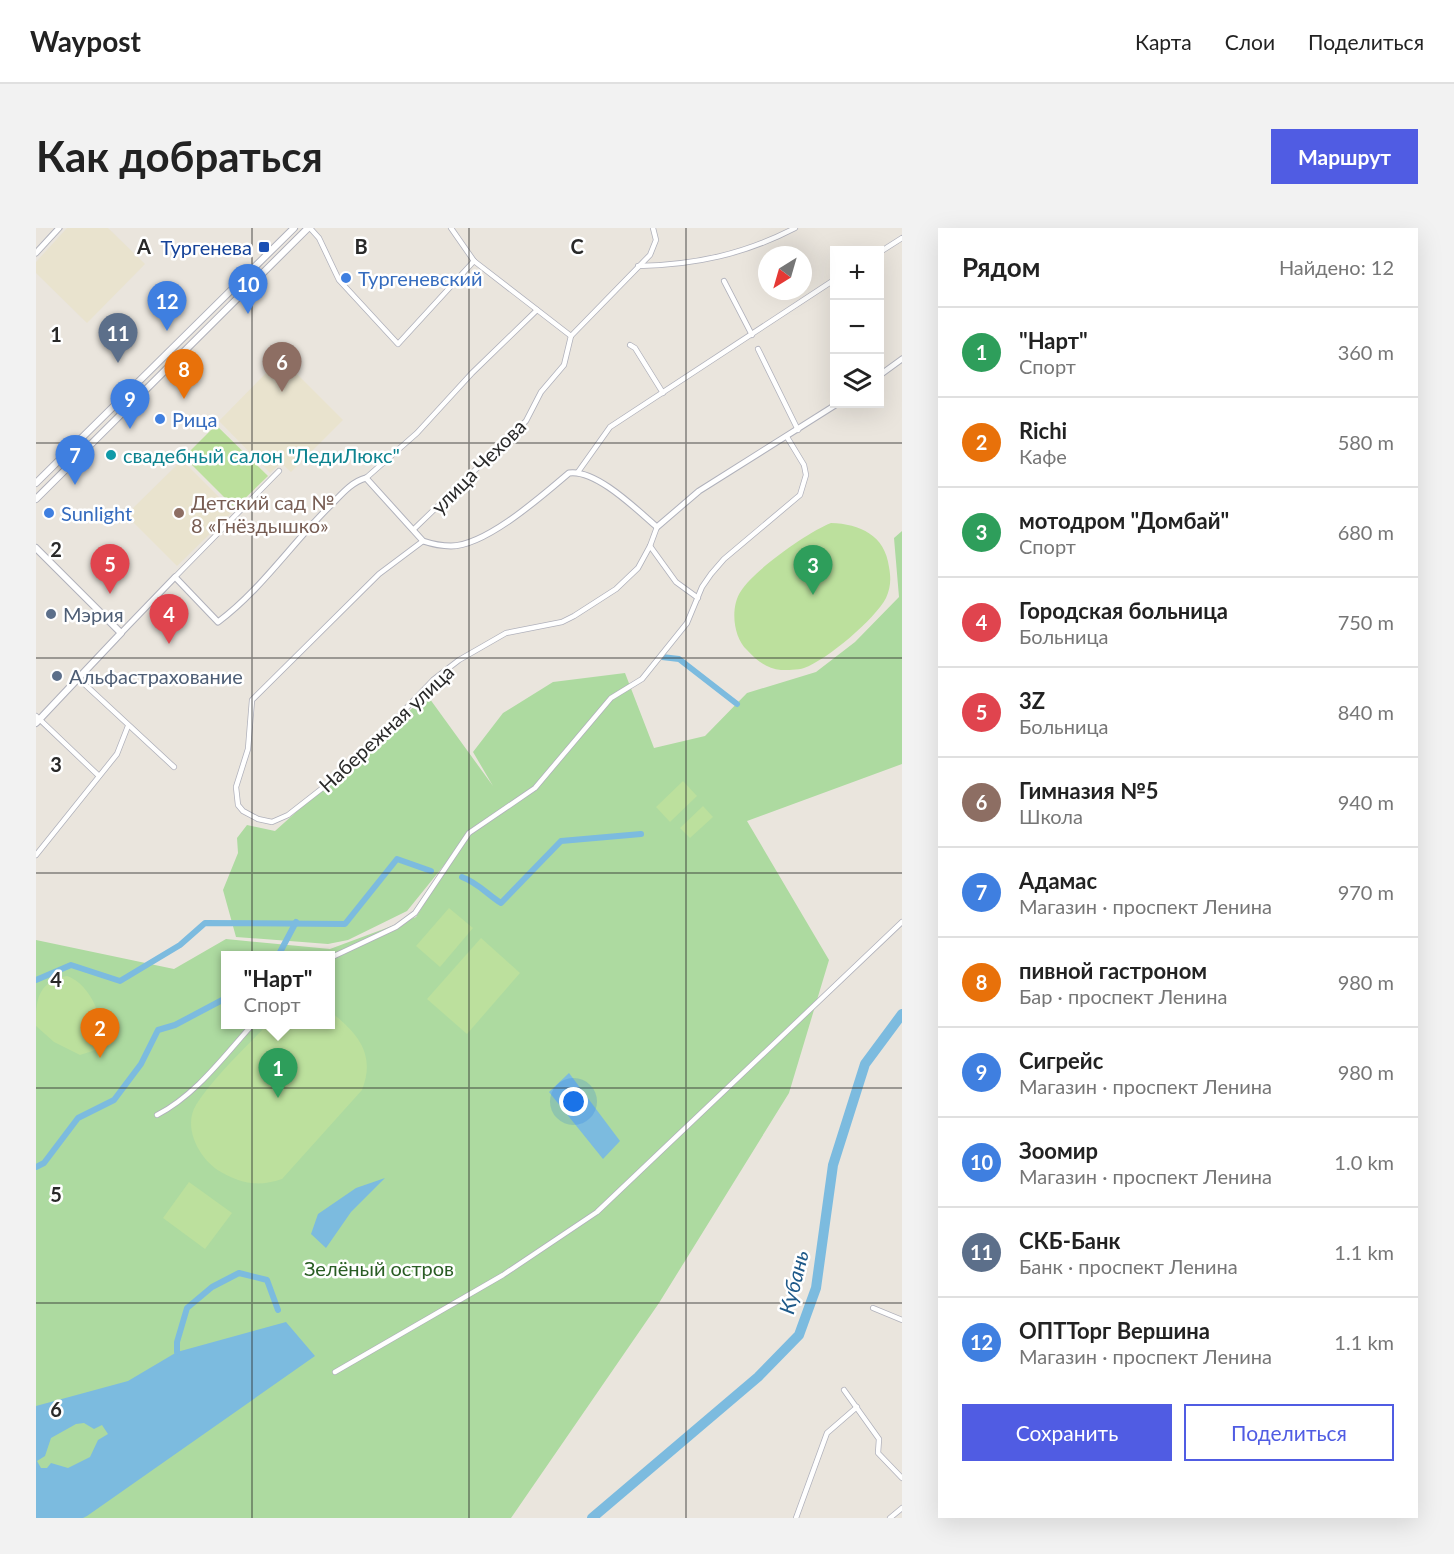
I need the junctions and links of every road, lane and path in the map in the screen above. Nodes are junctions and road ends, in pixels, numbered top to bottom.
1 (59, 228) edge
2 (294, 228) edge
3 (309, 228) edge
4 (451, 228) edge
5 (795, 228) edge
6 (655, 229) edge
7 (902, 238) edge
8 (884, 249) edge
9 (36, 253) edge
10 (474, 261) junction
11 (638, 266) junction
12 (724, 280) dead end
13 (830, 283) edge
14 (537, 310) junction
15 (571, 336) junction
16 (752, 336) junction
17 (630, 345) dead end
18 (758, 349) dead end
19 (902, 360) edge
20 (884, 372) edge
21 (663, 393) junction
22 (831, 408) edge
23 (798, 430) junction
24 (787, 437) junction
25 (279, 471) dead end
26 (578, 472) junction
27 (366, 478) junction
28 (36, 483) edge
29 (36, 499) edge
30 (657, 526) junction
31 (414, 529) junction
32 (423, 541) junction
33 (650, 546) junction
34 (36, 548) edge
35 (175, 577) junction
36 (698, 598) junction
37 (121, 633) junction
38 (79, 679) junction
39 (37, 719) edge
40 (128, 726) junction
41 (174, 767) dead end
42 (99, 776) junction
43 (36, 855) edge
44 (902, 922) edge
45 (335, 956) edge
46 (249, 1029) edge
47 (157, 1115) dead end
48 (873, 1308) dead end
49 (902, 1320) edge
50 (335, 1372) dead end
51 (844, 1390) dead end
52 (856, 1407) junction
53 (902, 1478) edge
54 (902, 1508) edge
55 (796, 1518) edge
56 (890, 1518) edge

1 - 9 street
2 - 28 main road
3 - 10 street
3 - 29 main road
4 - 10 street
5 - 11 street
6 - 11 street
7 - 8 street
10 - 14 street
11 - 15 street
12 - 16 street
13 - 16 street
14 - 15 street
14 - 27 street
15 - 31 street, улица Чехова
16 - 21 street
17 - 21 street
18 - 23 street
19 - 20 street
21 - 26 street
22 - 23 street
23 - 24 street
24 - 30 street
24 - 36 street
25 - 35 street
26 - 30 street
26 - 32 street
27 - 31 street
27 - 35 street
30 - 33 street, Набережная улица
31 - 32 street
32 - 33 street, Набережная улица
33 - 36 street
34 - 37 main road
35 - 37 street
36 - 45 street
37 - 38 main road
38 - 39 main road
38 - 40 street
39 - 42 street
40 - 41 street
40 - 42 street
42 - 43 street
44 - 50 street
46 - 47 street
48 - 49 street
51 - 52 street
52 - 53 street
52 - 55 street
54 - 56 street

